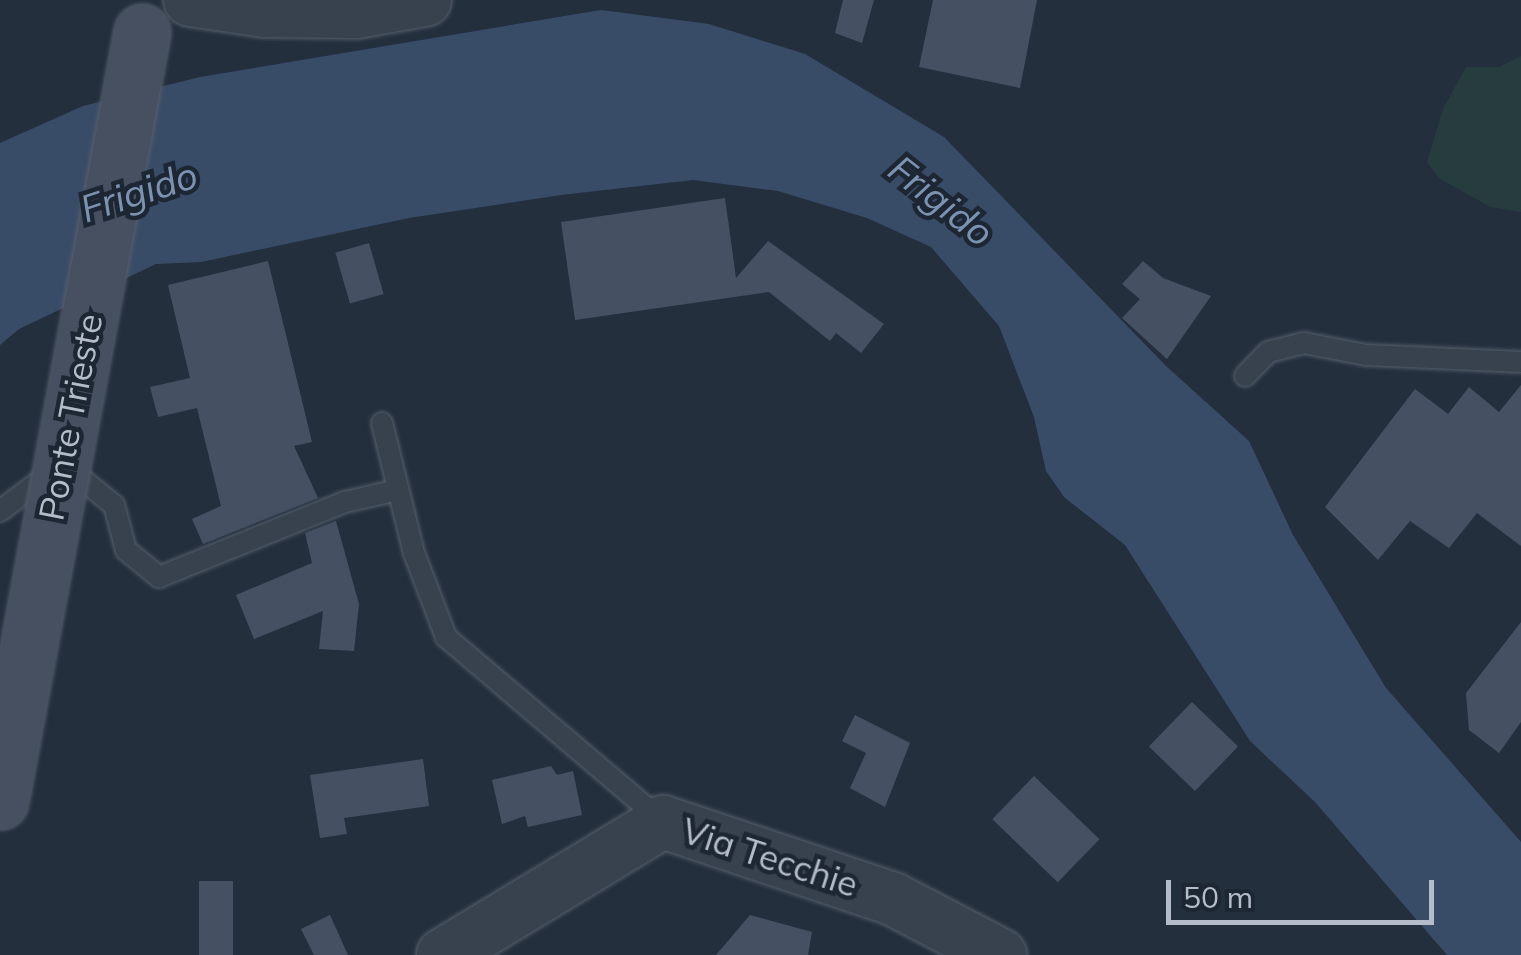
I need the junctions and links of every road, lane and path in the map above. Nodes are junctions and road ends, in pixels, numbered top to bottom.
1 (190, 0) edge
2 (425, 0) edge
3 (142, 32) dead end
4 (1521, 362) edge
5 (1245, 376) dead end
6 (382, 423) dead end
7 (398, 490) junction
8 (0, 511) edge
9 (0, 801) edge
10 (663, 822) junction
11 (443, 955) edge
12 (1000, 955) edge

1 - 2 street
3 - 9 main road, Ponte Trieste, bridge
4 - 5 lane
6 - 7 lane
7 - 8 lane
7 - 10 lane
10 - 11 street, Via Tecchie
10 - 12 street, Via Tecchie

